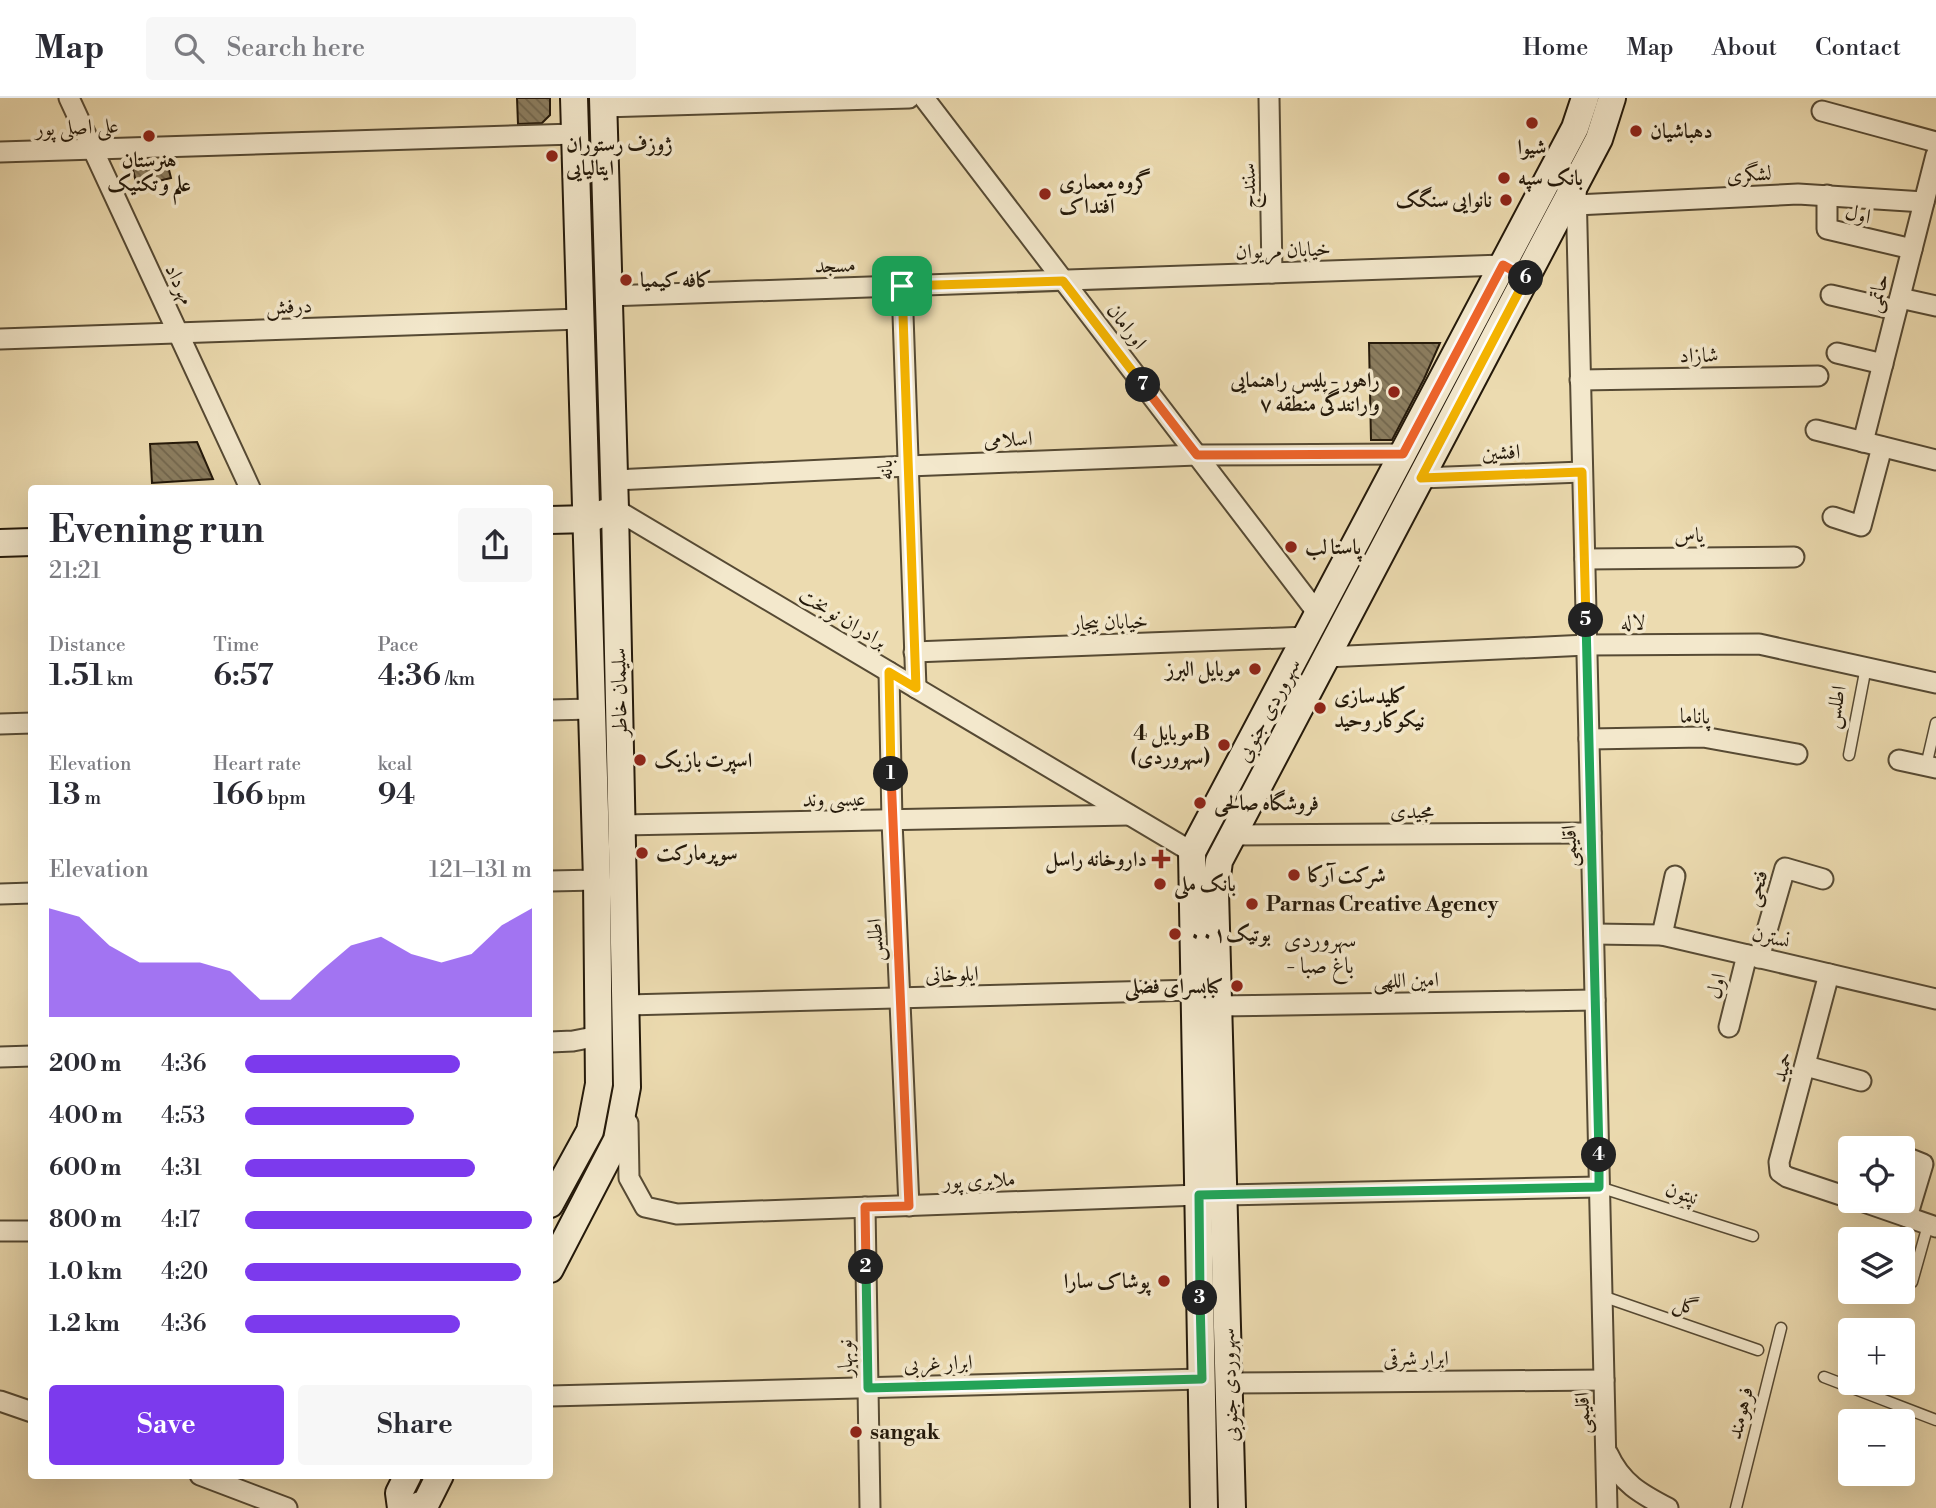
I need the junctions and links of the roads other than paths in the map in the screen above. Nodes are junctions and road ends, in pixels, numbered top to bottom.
1 (69, 98) edge
2 (574, 98) edge
3 (909, 98) edge
4 (924, 98) edge
5 (1269, 98) edge
6 (1585, 98) edge
7 (1612, 98) edge
8 (603, 102) edge
9 (1822, 111) dead end
10 (575, 134) junction
11 (93, 149) junction
12 (0, 152) edge
13 (1936, 155) edge
14 (1576, 194) junction
15 (1827, 195) junction
16 (1924, 202) junction
17 (1912, 249) junction
18 (1515, 271) junction
19 (1272, 273) junction
20 (1063, 281) junction
21 (902, 286) junction
22 (1831, 295) dead end
23 (608, 296) junction
24 (1898, 304) junction
25 (1936, 306) edge
26 (580, 319) junction
27 (178, 333) junction
28 (0, 339) edge
29 (1837, 353) dead end
30 (1883, 364) junction
31 (1818, 376) dead end
32 (1580, 380) junction
33 (1816, 430) dead end
34 (1872, 444) junction
35 (1403, 454) junction
36 (1197, 455) junction
37 (1936, 460) edge
38 (908, 466) junction
39 (1582, 472) junction
40 (1421, 478) junction
41 (615, 480) junction
42 (249, 485) edge
43 (615, 509) junction
44 (1833, 517) dead end
45 (589, 519) junction
46 (553, 520) edge
47 (28, 542) edge
48 (0, 543) edge
49 (1794, 557) dead end
50 (1585, 559) junction
51 (1313, 626) junction
52 (1587, 645) junction
53 (915, 652) junction
54 (1326, 657) junction
55 (1866, 667) junction
56 (889, 672) junction
57 (1936, 683) edge
58 (916, 688) junction
59 (592, 709) junction
60 (553, 710) edge
61 (28, 723) edge
62 (1936, 723) edge
63 (0, 724) edge
64 (1589, 739) junction
65 (1797, 754) dead end
66 (1849, 755) dead end
67 (1899, 760) dead end
68 (1931, 767) edge
69 (1130, 815) junction
70 (892, 821) junction
71 (622, 825) junction
72 (1591, 833) junction
73 (1233, 835) junction
74 (1192, 852) junction
75 (1675, 876) dead end
76 (1823, 879) dead end
77 (597, 880) junction
78 (553, 881) edge
79 (28, 893) edge
80 (0, 894) edge
81 (1594, 934) junction
82 (1662, 935) junction
83 (1753, 956) junction
84 (1829, 974) junction
85 (1195, 990) junction
86 (900, 998) junction
87 (1936, 999) edge
88 (1595, 1000) junction
89 (627, 1005) junction
90 (1218, 1006) junction
91 (1729, 1027) dead end
92 (599, 1036) junction
93 (553, 1042) edge
94 (28, 1056) edge
95 (0, 1057) edge
96 (1806, 1066) junction
97 (1861, 1081) dead end
98 (627, 1087) junction
99 (1915, 1161) edge
100 (1599, 1187) junction
101 (1915, 1190) edge
102 (1838, 1194) edge
103 (1211, 1195) junction
104 (553, 1199) edge
105 (909, 1206) junction
106 (865, 1207) junction
107 (1895, 1213) edge
108 (1908, 1213) edge
109 (1907, 1217) junction
110 (1932, 1226) edge
111 (0, 1231) edge
112 (28, 1231) edge
113 (1753, 1236) dead end
114 (553, 1263) edge
115 (1915, 1274) edge
116 (1602, 1296) junction
117 (1782, 1328) dead end
118 (1758, 1350) dead end
119 (1824, 1377) dead end
120 (1202, 1379) junction
121 (1604, 1380) junction
122 (1229, 1382) junction
123 (868, 1388) junction
124 (553, 1396) edge
125 (0, 1401) edge
126 (28, 1411) edge
127 (1936, 1420) edge
128 (1606, 1450) junction
129 (211, 1479) edge
130 (406, 1479) edge
131 (438, 1479) edge
132 (287, 1508) edge
133 (401, 1508) edge
134 (414, 1508) edge
135 (870, 1508) edge
136 (1204, 1508) edge
137 (1232, 1508) edge
138 (1607, 1508) edge
139 (1668, 1508) edge
140 (1736, 1508) edge

1 - 11 street, مهرداد
2 - 10 main road, سلیمان خاطر
3 - 8 street
4 - 20 street, اورامان
5 - 19 street, سنندج
6 - 18 main road, سهروردی جنوبی
7 - 14 main road, سهروردی جنوبی
8 - 23 main road, سلیمان خاطر
9 - 13 street
10 - 11 street, علی اصلی پور
10 - 26 main road, سلیمان خاطر
11 - 12 street, علی اصلی پور
11 - 27 street, مهرداد
13 - 16 street, حاتمی
14 - 15 street, لشگری
14 - 18 main road, سهروردی جنوبی
14 - 32 street, اقلیمی
15 - 16 street, لشگری
15 - 17 street, اول
16 - 17 street, حاتمی
17 - 24 street, حاتمی
18 - 19 street, خیابان مریوان
18 - 35 main road, سهروردی جنوبی
18 - 40 main road, سهروردی جنوبی
19 - 20 street, خیابان مریوان
20 - 21 street, مسجد
20 - 36 street, اورامان
21 - 23 street, مسجد
21 - 38 street, بانه
22 - 24 street
23 - 41 main road, سلیمان خاطر
24 - 25 street
24 - 30 street, حاتمی
26 - 27 street, درفش
26 - 45 main road, سلیمان خاطر
27 - 28 street, درفش
27 - 42 street, مهرداد
29 - 30 street
30 - 34 street, حاتمی
31 - 32 street, شازاد
32 - 39 street, اقلیمی
33 - 34 street
34 - 37 street
34 - 44 street
35 - 36 street, اسلامی
35 - 51 main road, سهروردی جنوبی
36 - 38 street, اسلامی
36 - 51 street, اورامان
38 - 41 street, اسلامی
38 - 53 street, بانه
39 - 40 street, افشین
39 - 50 street, اقلیمی
40 - 54 main road, سهروردی جنوبی
41 - 43 main road, سلیمان خاطر
43 - 45 main road
43 - 56 street, برادران نوبخت
43 - 71 main road, سلیمان خاطر
45 - 46 main road
45 - 59 main road, سلیمان خاطر
47 - 48 main road
49 - 50 street, یاس
50 - 52 street, اقلیمی
51 - 53 street, خیابان بیجار
51 - 74 main road, سهروردی جنوبی
52 - 54 street, لاله
52 - 55 street, لاله
52 - 64 street, اقلیمی
53 - 58 street, بانه
54 - 73 main road, سهروردی جنوبی
55 - 57 street, لاله
55 - 66 lane, اطلس
56 - 58 street, برادران نوبخت
56 - 70 street, اطلس
58 - 69 street, برادران نوبخت
59 - 60 street
59 - 77 main road, سلیمان خاطر
61 - 63 street
62 - 68 lane
64 - 65 street, پاناما
64 - 72 street, اقلیمی
67 - 68 street
69 - 70 street, عیسی وند
69 - 74 street, برادران نوبخت
70 - 71 street, عیسی وند
70 - 86 street, اطلس
71 - 89 main road, سلیمان خاطر
72 - 73 street, مجیدی
72 - 81 street, اقلیمی
73 - 90 main road, سهروردی جنوبی
74 - 85 main road, سهروردی جنوبی
75 - 82 street
76 - 83 street, فتحی
77 - 78 street
77 - 92 main road, سلیمان خاطر
79 - 80 street
81 - 82 street, نسترن
81 - 88 street, اقلیمی
82 - 83 street, نسترن
83 - 84 street, نسترن
83 - 91 street, اول
84 - 87 street, نسترن
84 - 96 street, حمید
85 - 86 street, ایلوخانی
85 - 103 main road, سهروردی جنوبی
86 - 89 street, ایلوخانی
86 - 105 street, اطلس
88 - 90 street, امین اللهی
88 - 100 street, اقلیمی
89 - 98 main road, سلیمان خاطر
90 - 103 main road, سهروردی جنوبی
92 - 93 street
92 - 104 main road, سلیمان خاطر
94 - 95 street
96 - 97 street
96 - 102 street, حمید
98 - 106 street, ملایری پور
98 - 114 main road, سلیمان خاطر
99 - 101 street
100 - 103 street, ملایری پور
100 - 113 lane, نپتون
100 - 116 street, اقلیمی
103 - 105 street, ملایری پور
103 - 120 main road, سهروردی جنوبی
103 - 122 main road, سهروردی جنوبی
105 - 106 street, ملایری پور
106 - 123 street, نوبهار
107 - 109 street
108 - 109 street
109 - 110 street
110 - 115 lane
111 - 112 street
116 - 118 lane, گل
116 - 121 street, اقلیمی
117 - 140 lane, فرهومند
119 - 127 lane
120 - 123 street, ابرار غربی
120 - 136 main road, سهروردی جنوبی
121 - 122 street, ابرار شرقی
121 - 128 street, اقلیمی
122 - 137 main road, سهروردی جنوبی
123 - 124 street, ابرار غربی
123 - 135 street, نوبهار
125 - 126 street
128 - 138 street, اقلیمی
128 - 139 street
129 - 132 street
130 - 133 main road
131 - 134 main road

